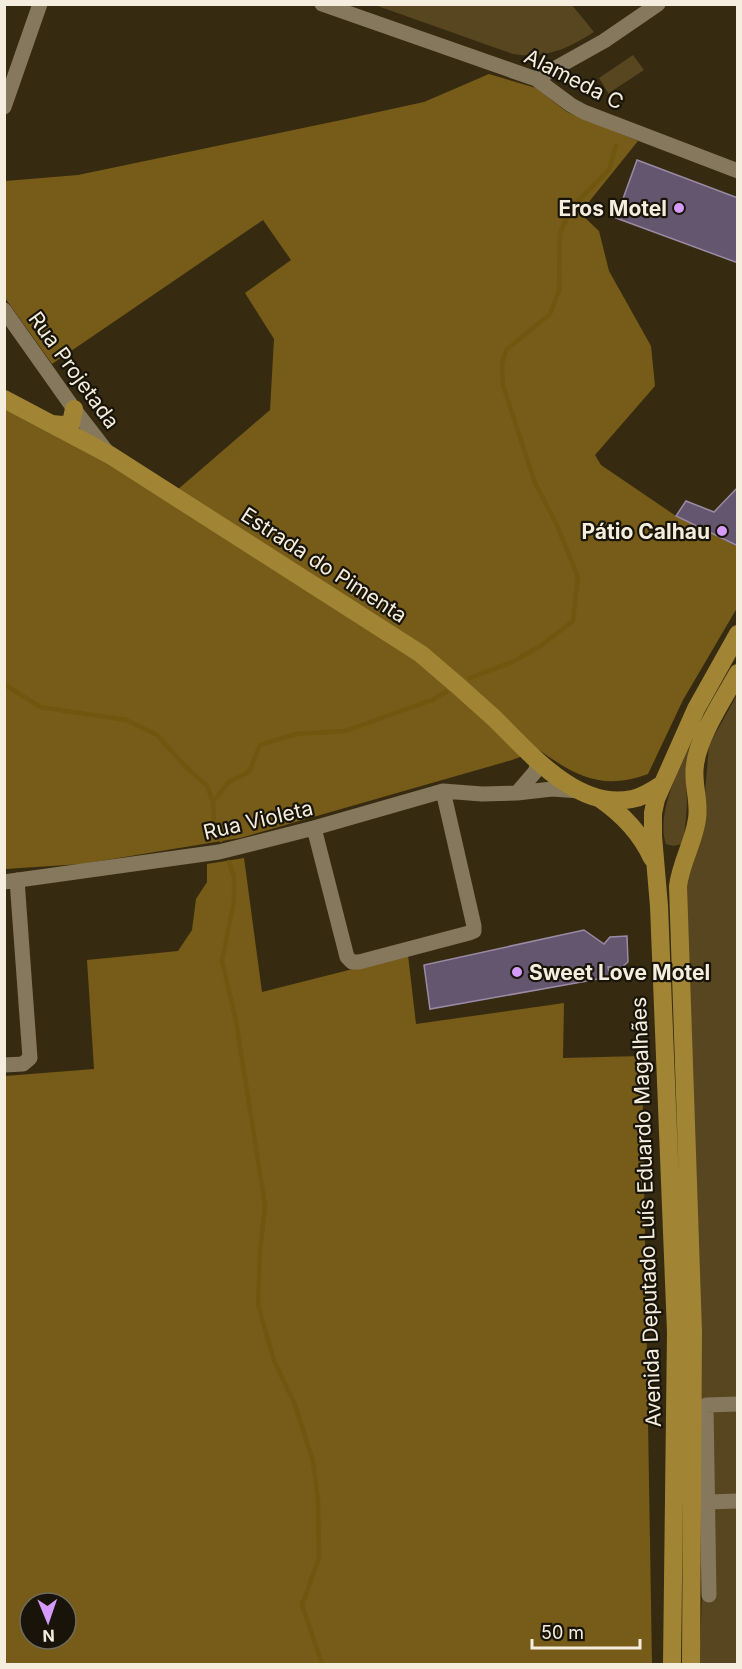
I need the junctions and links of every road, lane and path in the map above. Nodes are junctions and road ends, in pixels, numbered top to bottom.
1 (40, 4) edge
2 (322, 4) edge
3 (658, 4) edge
4 (536, 79) junction
5 (4, 107) edge
6 (738, 171) edge
7 (4, 309) edge
8 (4, 399) edge
9 (74, 409) junction
10 (52, 424) junction
11 (110, 455) junction
12 (738, 634) edge
13 (738, 673) edge
14 (539, 761) junction
15 (661, 785) junction
16 (443, 791) junction
17 (580, 791) junction
18 (518, 793) junction
19 (598, 797) junction
20 (314, 828) junction
21 (653, 836) junction
22 (690, 845) junction
23 (657, 870) junction
24 (11, 881) edge
25 (4, 1065) edge
26 (738, 1404) edge
27 (738, 1501) edge
28 (707, 1502) junction
29 (709, 1595) dead end
30 (672, 1665) edge
31 (691, 1665) edge

1 - 5 street
2 - 4 street, Alameda C
3 - 4 street
4 - 6 street, Alameda C
7 - 9 street, Rua Projetada
8 - 10 main road, Estrada do Pimenta
9 - 10 main road
9 - 11 street, Rua Projetada
10 - 11 main road, Estrada do Pimenta
11 - 14 main road, Estrada do Pimenta
12 - 15 main road, Avenida Deputado Luís Eduardo Magalhães
13 - 22 main road, Avenida Deputado Luís Eduardo Magalhães
14 - 17 main road, Estrada do Pimenta
14 - 18 street
15 - 19 main road, Estrada do Pimenta
15 - 21 main road, Avenida Deputado Luís Eduardo Magalhães
16 - 18 street, Rua Violeta
16 - 20 street, Rua Violeta
16 - 20 street
17 - 18 street, Rua Violeta
17 - 19 main road, Estrada do Pimenta
19 - 23 main road, Estrada do Pimenta
20 - 24 street, Rua Violeta
21 - 22 main road
21 - 23 main road, Avenida Deputado Luís Eduardo Magalhães
22 - 31 main road, Avenida Deputado Luís Eduardo Magalhães
23 - 30 main road, Avenida Deputado Luís Eduardo Magalhães
24 - 25 street
26 - 28 street
27 - 28 street
28 - 29 street

